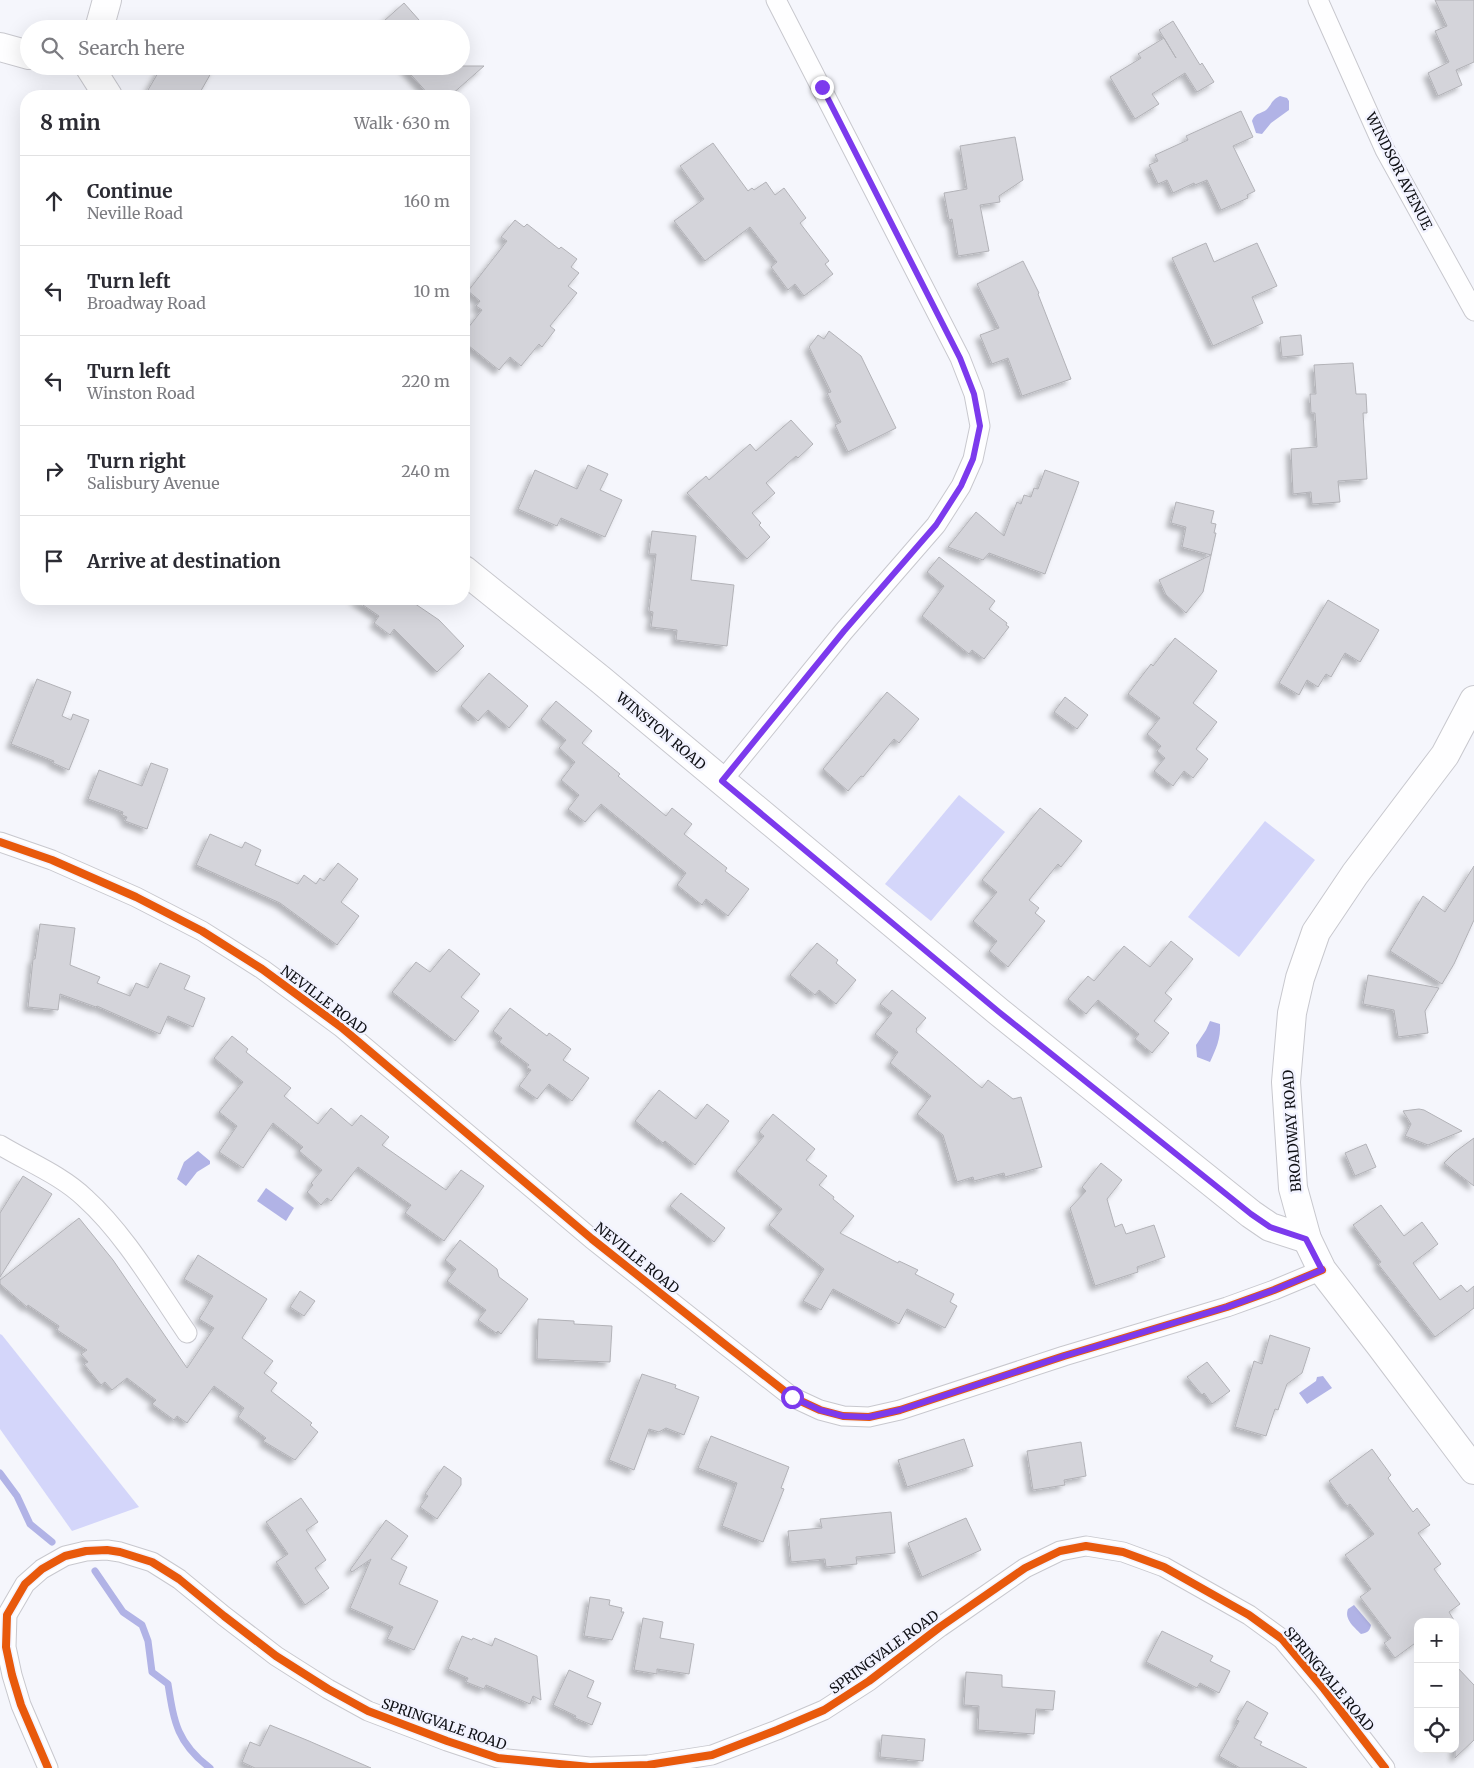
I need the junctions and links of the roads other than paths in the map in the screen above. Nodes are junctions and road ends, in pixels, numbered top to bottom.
1 (107, 0) edge
2 (776, 0) edge
3 (1318, 0) edge
4 (101, 20) edge
5 (0, 47) edge
6 (20, 53) edge
7 (95, 75) edge
8 (104, 90) edge
9 (1474, 311) edge
10 (470, 575) edge
11 (1474, 700) edge
12 (722, 781) junction
13 (0, 842) edge
14 (0, 1145) edge
15 (1306, 1239) junction
16 (1322, 1270) junction
17 (187, 1333) dead end
18 (1474, 1470) edge
19 (48, 1768) edge
20 (1385, 1768) edge

1 - 4 street
2 - 12 street
3 - 9 street, WINDSOR AVENUE
5 - 6 street
7 - 8 street
10 - 12 street, WINSTON ROAD
11 - 15 street, BROADWAY ROAD
12 - 15 street, WINSTON ROAD
13 - 16 street, NEVILLE ROAD
14 - 17 street
15 - 16 street, BROADWAY ROAD
16 - 18 street, BROADWAY ROAD
19 - 20 street, SPRINGVALE ROAD

